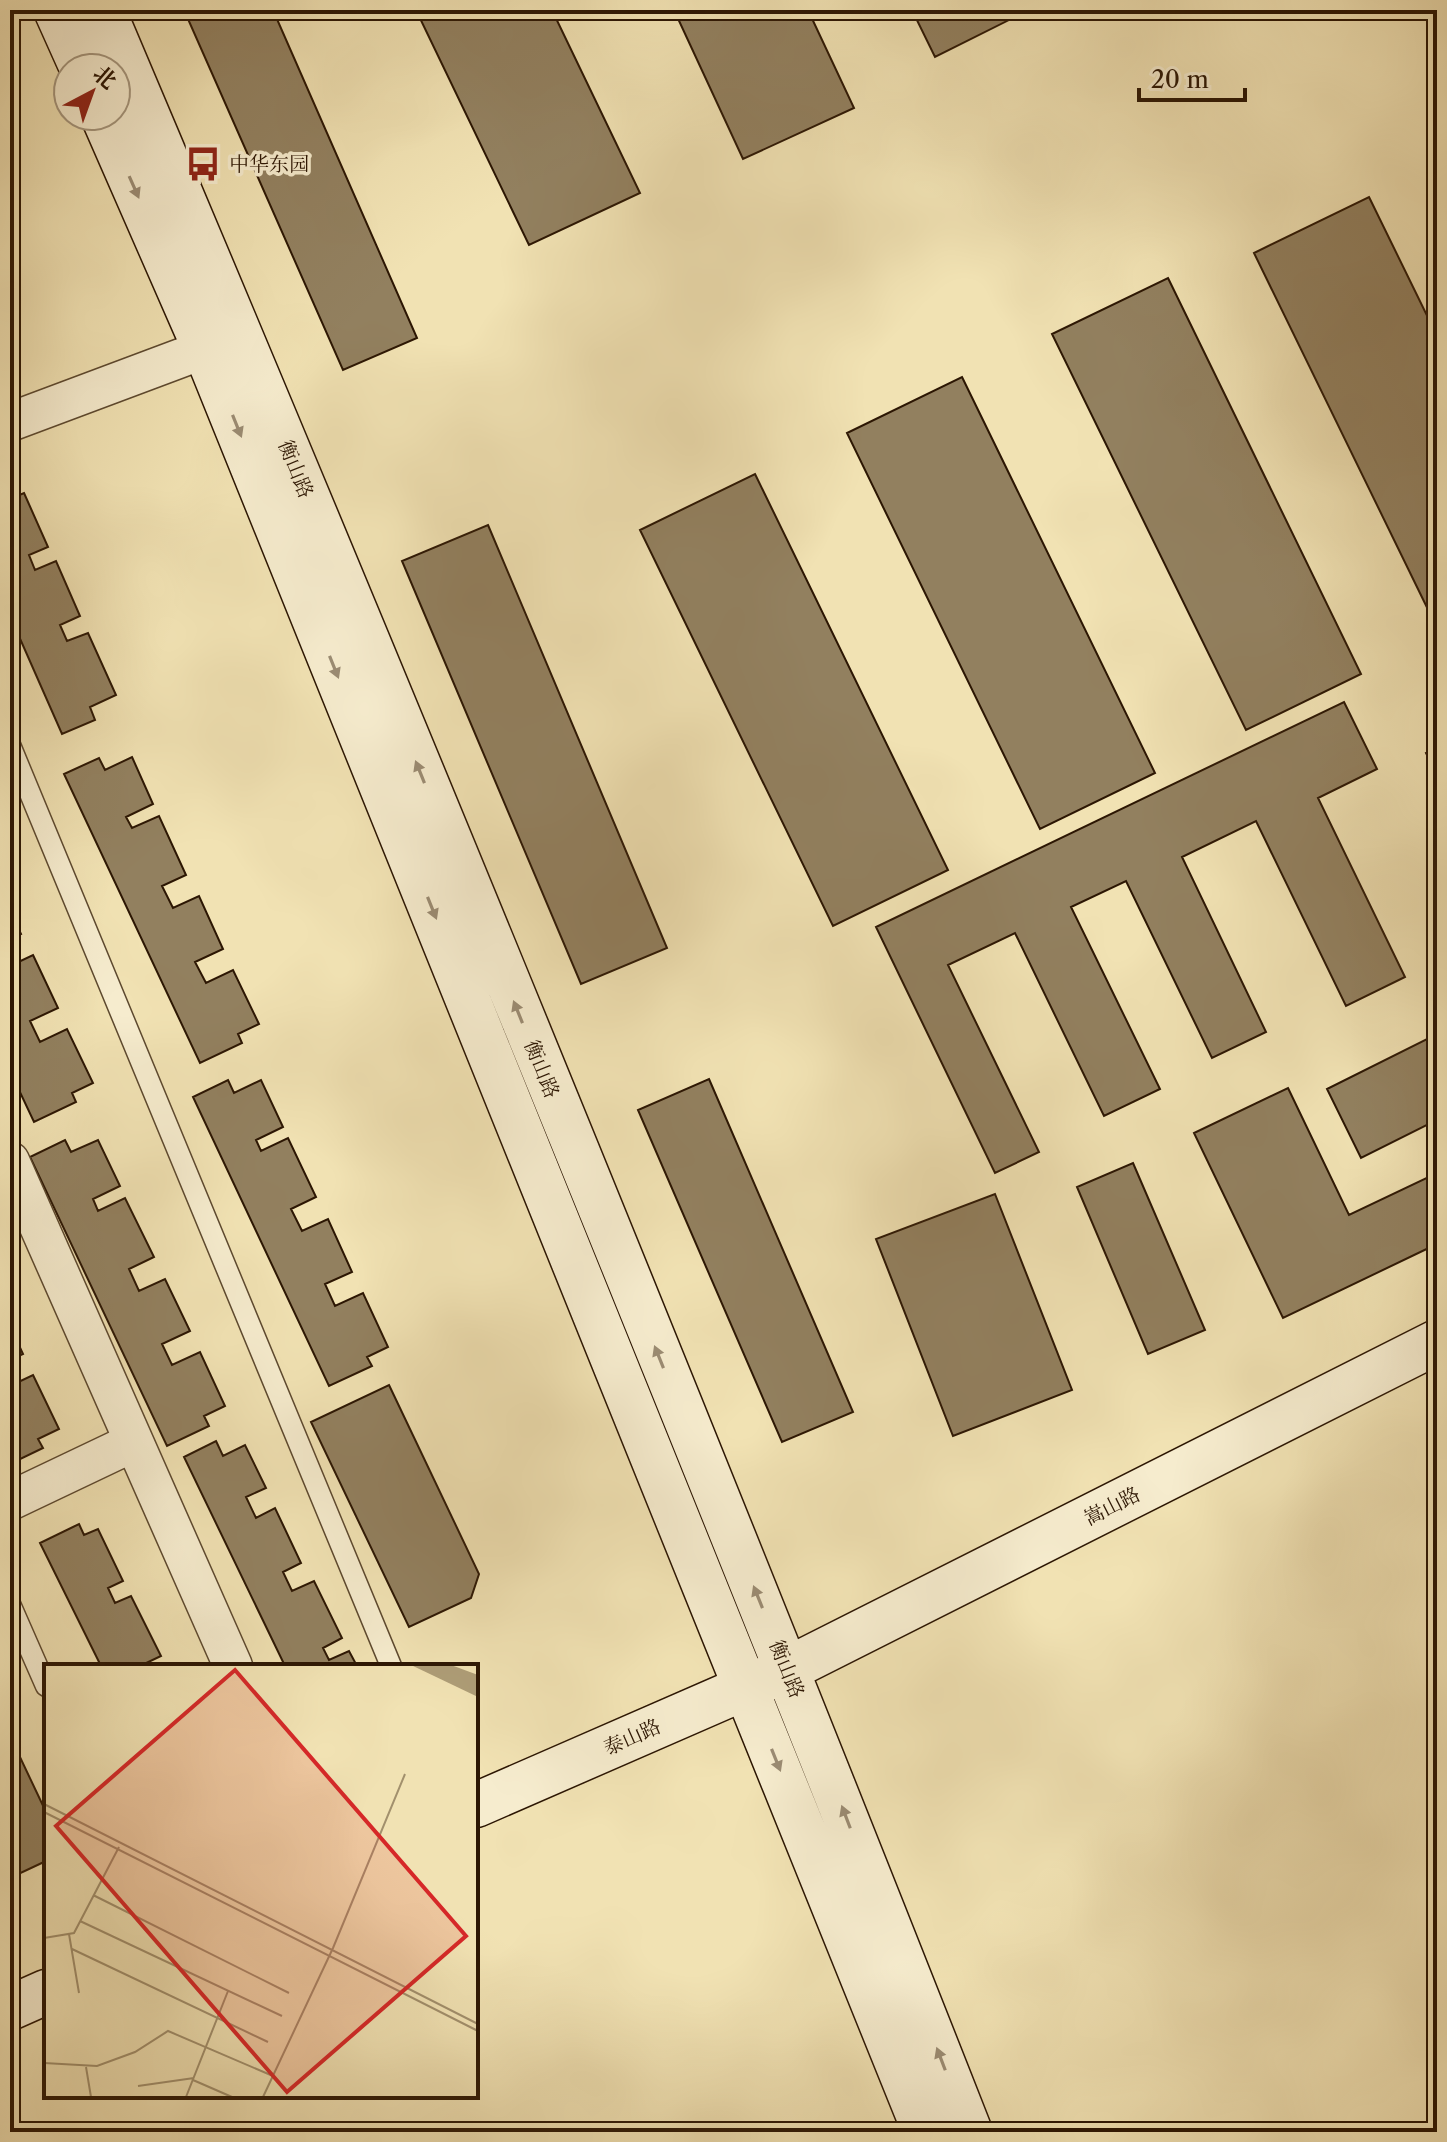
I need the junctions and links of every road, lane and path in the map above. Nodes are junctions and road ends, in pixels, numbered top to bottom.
1 (56, 10) edge
2 (103, 10) edge
3 (75, 52) edge
4 (110, 132) edge
5 (205, 349) junction
6 (10, 422) edge
7 (10, 745) edge
8 (10, 1161) edge
9 (1437, 1342) edge
10 (134, 1442) junction
11 (10, 1501) edge
12 (10, 1604) edge
13 (232, 1664) edge
14 (390, 1664) edge
15 (788, 1669) junction
16 (44, 1681) edge
17 (747, 1687) junction
18 (478, 1804) edge
19 (44, 1993) edge
20 (10, 2008) edge
21 (925, 2132) edge
22 (970, 2132) edge

1 - 3 street
15 -> 2 street, 衡山路
4 -> 5 street, 衡山路
5 - 6 street
5 -> 17 street, 衡山路
7 - 14 lane
8 - 10 street
9 - 15 street, 嵩山路
10 - 11 street
10 - 13 street
12 - 16 lane
15 - 17 street, 泰山路
22 -> 15 street, 衡山路
17 - 18 street, 泰山路
17 -> 21 street, 衡山路
19 - 20 street

